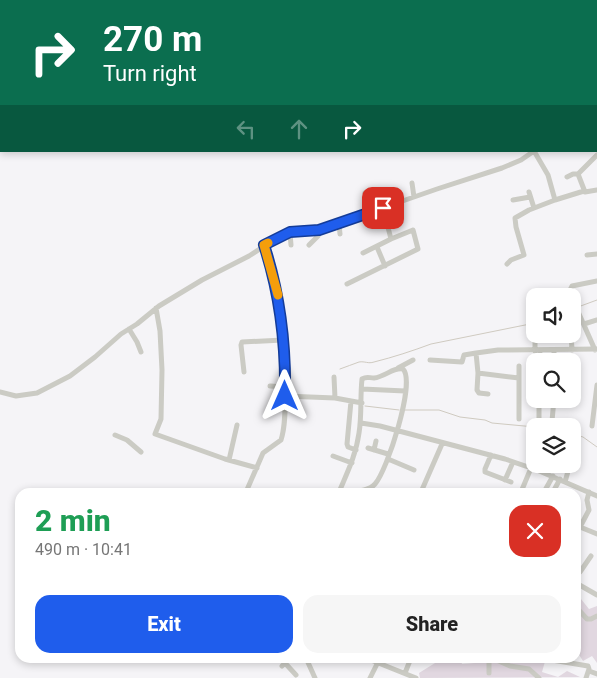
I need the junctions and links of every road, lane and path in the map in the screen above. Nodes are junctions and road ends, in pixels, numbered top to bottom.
1 (533, 152) edge
2 (535, 152) edge
3 (597, 154) edge
4 (578, 174) junction
5 (566, 177) dead end
6 (412, 183) dead end
7 (597, 190) edge
8 (584, 191) junction
9 (365, 193) dead end
10 (414, 197) junction
11 (513, 200) dead end
12 (555, 200) junction
13 (383, 208) junction
14 (534, 208) junction
15 (371, 212) junction
16 (339, 224) junction
17 (319, 230) junction
18 (290, 232) junction
19 (340, 234) dead end
20 (391, 239) junction
21 (264, 245) junction
22 (291, 245) dead end
23 (309, 245) dead end
24 (377, 247) junction
25 (363, 253) dead end
26 (597, 254) edge
27 (587, 255) dead end
28 (507, 264) dead end
29 (385, 266) junction
30 (597, 281) edge
31 (347, 284) dead end
32 (571, 288) edge
33 (156, 308) junction
34 (581, 317) edge
35 (597, 320) edge
36 (584, 324) junction
37 (129, 330) junction
38 (283, 340) junction
39 (536, 343) edge
40 (572, 343) edge
41 (596, 349) edge
42 (572, 350) junction
43 (538, 351) junction
44 (554, 351) joint
45 (141, 352) dead end
46 (476, 353) junction
47 (412, 360) dead end
48 (430, 360) dead end
49 (519, 366) dead end
50 (397, 369) junction
51 (244, 372) dead end
52 (478, 373) junction
53 (334, 377) dead end
54 (519, 378) junction
55 (597, 385) edge
56 (270, 386) dead end
57 (285, 387) junction
58 (362, 389) junction
59 (0, 392) edge
60 (405, 392) junction
61 (488, 394) dead end
62 (285, 396) junction
63 (335, 398) junction
64 (351, 401) junction
65 (362, 403) junction
66 (519, 419) dead end
67 (361, 423) junction
68 (236, 425) dead end
69 (592, 426) dead end
70 (398, 430) junction
71 (115, 435) dead end
72 (376, 441) dead end
73 (442, 444) junction
74 (356, 450) junction
75 (141, 452) dead end
76 (490, 455) junction
77 (333, 456) dead end
78 (388, 457) junction
79 (230, 460) junction
80 (513, 462) junction
81 (352, 463) junction
82 (526, 466) edge
83 (257, 468) junction
84 (414, 470) dead end
85 (529, 473) edge
86 (566, 473) edge
87 (547, 474) edge
88 (553, 476) junction
89 (505, 480) junction
90 (562, 481) junction
91 (511, 482) dead end
92 (248, 488) edge
93 (341, 488) edge
94 (368, 488) edge
95 (423, 488) edge
96 (523, 488) edge
97 (546, 488) edge
98 (556, 488) edge
99 (573, 488) edge
100 (581, 491) edge
101 (589, 492) junction
102 (597, 496) edge
103 (581, 522) edge
104 (581, 527) edge
105 (597, 534) edge
106 (591, 556) dead end
107 (581, 568) edge
108 (581, 585) edge
109 (597, 595) edge
110 (581, 612) edge
111 (597, 616) edge
112 (285, 663) edge
113 (308, 663) edge
114 (378, 663) edge
115 (386, 663) edge
116 (409, 663) edge
117 (490, 663) edge
118 (503, 663) edge
119 (572, 663) edge
120 (589, 670) junction
121 (405, 672) junction
122 (489, 674) dead end
123 (597, 674) edge
124 (296, 675) dead end
125 (315, 678) edge
126 (370, 678) edge
127 (416, 678) edge
128 (539, 678) edge
129 (586, 678) edge

1 - 10 street
2 - 12 street
3 - 4 street
4 - 5 street
4 - 8 street
6 - 10 street
7 - 8 street
8 - 12 street
9 - 15 street
10 - 13 street
11 - 14 street
12 - 14 street
13 - 15 street
13 - 20 street
14 - 28 street
15 - 16 street
16 - 17 street
16 - 19 street
17 - 18 street
17 - 23 street
18 - 21 street
18 - 22 street
20 - 24 street
20 - 29 street
21 - 33 street
21 - 38 street
24 - 25 street
24 - 29 street
26 - 27 street
29 - 31 street
30 - 32 street
33 - 37 street
33 - 79 street
34 - 36 street
35 - 36 street
36 - 41 street
37 - 45 street
37 - 59 street
38 - 51 street
38 - 57 street
39 - 43 street
40 - 42 street
41 - 42 street
42 - 44 street
43 - 44 street
43 - 46 street
46 - 48 street
46 - 52 street
47 - 50 street
49 - 54 street
50 - 58 street
50 - 60 street
52 - 54 street
52 - 61 street
53 - 63 street
54 - 66 street
55 - 69 street
56 - 57 street
57 - 62 street
58 - 60 street
58 - 65 street
60 - 70 street
62 - 63 street
62 - 83 street
63 - 64 street
64 - 65 street
64 - 74 street
65 - 67 street
67 - 70 street
67 - 74 street
68 - 79 street
70 - 73 street
70 - 78 street
71 - 75 street
72 - 78 street
73 - 76 street
73 - 95 street
74 - 81 street
76 - 80 street
76 - 89 street
77 - 81 street
78 - 84 street
78 - 94 street
79 - 83 street
80 - 82 street
80 - 89 street
81 - 93 street
83 - 92 street
85 - 96 street
86 - 90 street
87 - 88 street
88 - 90 street
88 - 97 street
89 - 91 street
90 - 98 street
90 - 99 street
100 - 101 street
101 - 102 street
101 - 103 street
104 - 105 street
106 - 107 street
108 - 109 street
110 - 111 street
112 - 124 street
113 - 125 street
114 - 126 street
115 - 121 street
116 - 121 street
117 - 122 street
118 - 128 street
119 - 120 street
120 - 123 street
120 - 129 street
121 - 127 street

